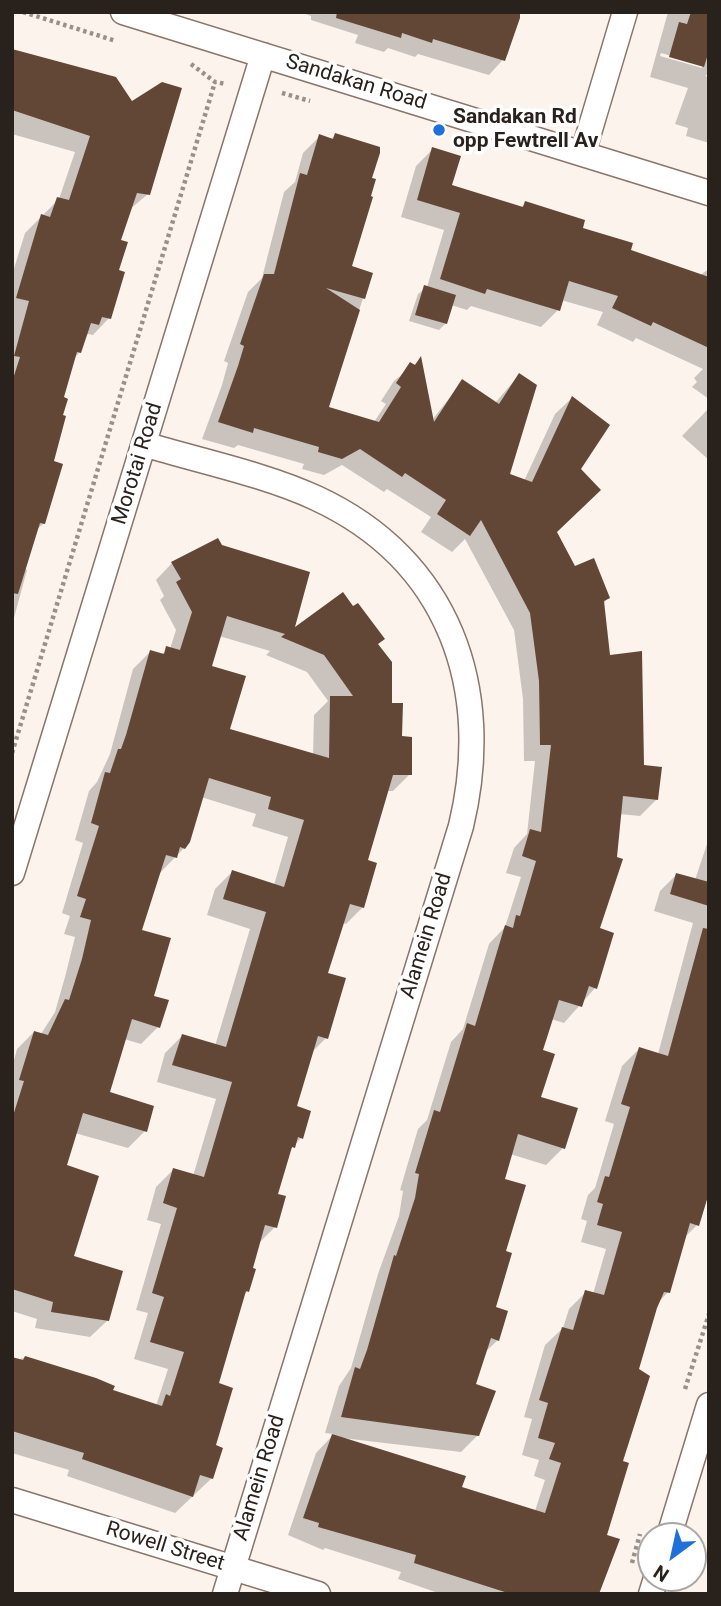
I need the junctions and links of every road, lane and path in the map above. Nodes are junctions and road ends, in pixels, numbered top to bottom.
1 (23, 12) edge
2 (123, 12) edge
3 (625, 12) edge
4 (128, 45) dead end
5 (263, 55) junction
6 (185, 62) dead end
7 (215, 82) junction
8 (226, 84) dead end
9 (583, 153) junction
10 (709, 192) edge
11 (144, 444) junction
12 (12, 753) edge
13 (12, 873) edge
14 (709, 1405) edge
15 (12, 1500) edge
16 (672, 1522) edge
17 (233, 1567) junction
18 (225, 1594) edge
19 (318, 1594) edge

1 - 4 path
2 - 5 street, Sandakan Road
3 - 9 street
5 - 9 street, Sandakan Road
5 - 11 street, Morotai Road
6 - 7 path
7 - 8 path
7 - 12 path
9 - 10 street, Sandakan Road
11 - 13 street, Morotai Road
11 - 17 street, Alamein Road
14 - 16 street
15 - 17 street, Rowell Street
17 - 18 street, Alamein Road
17 - 19 street, Rowell Street

